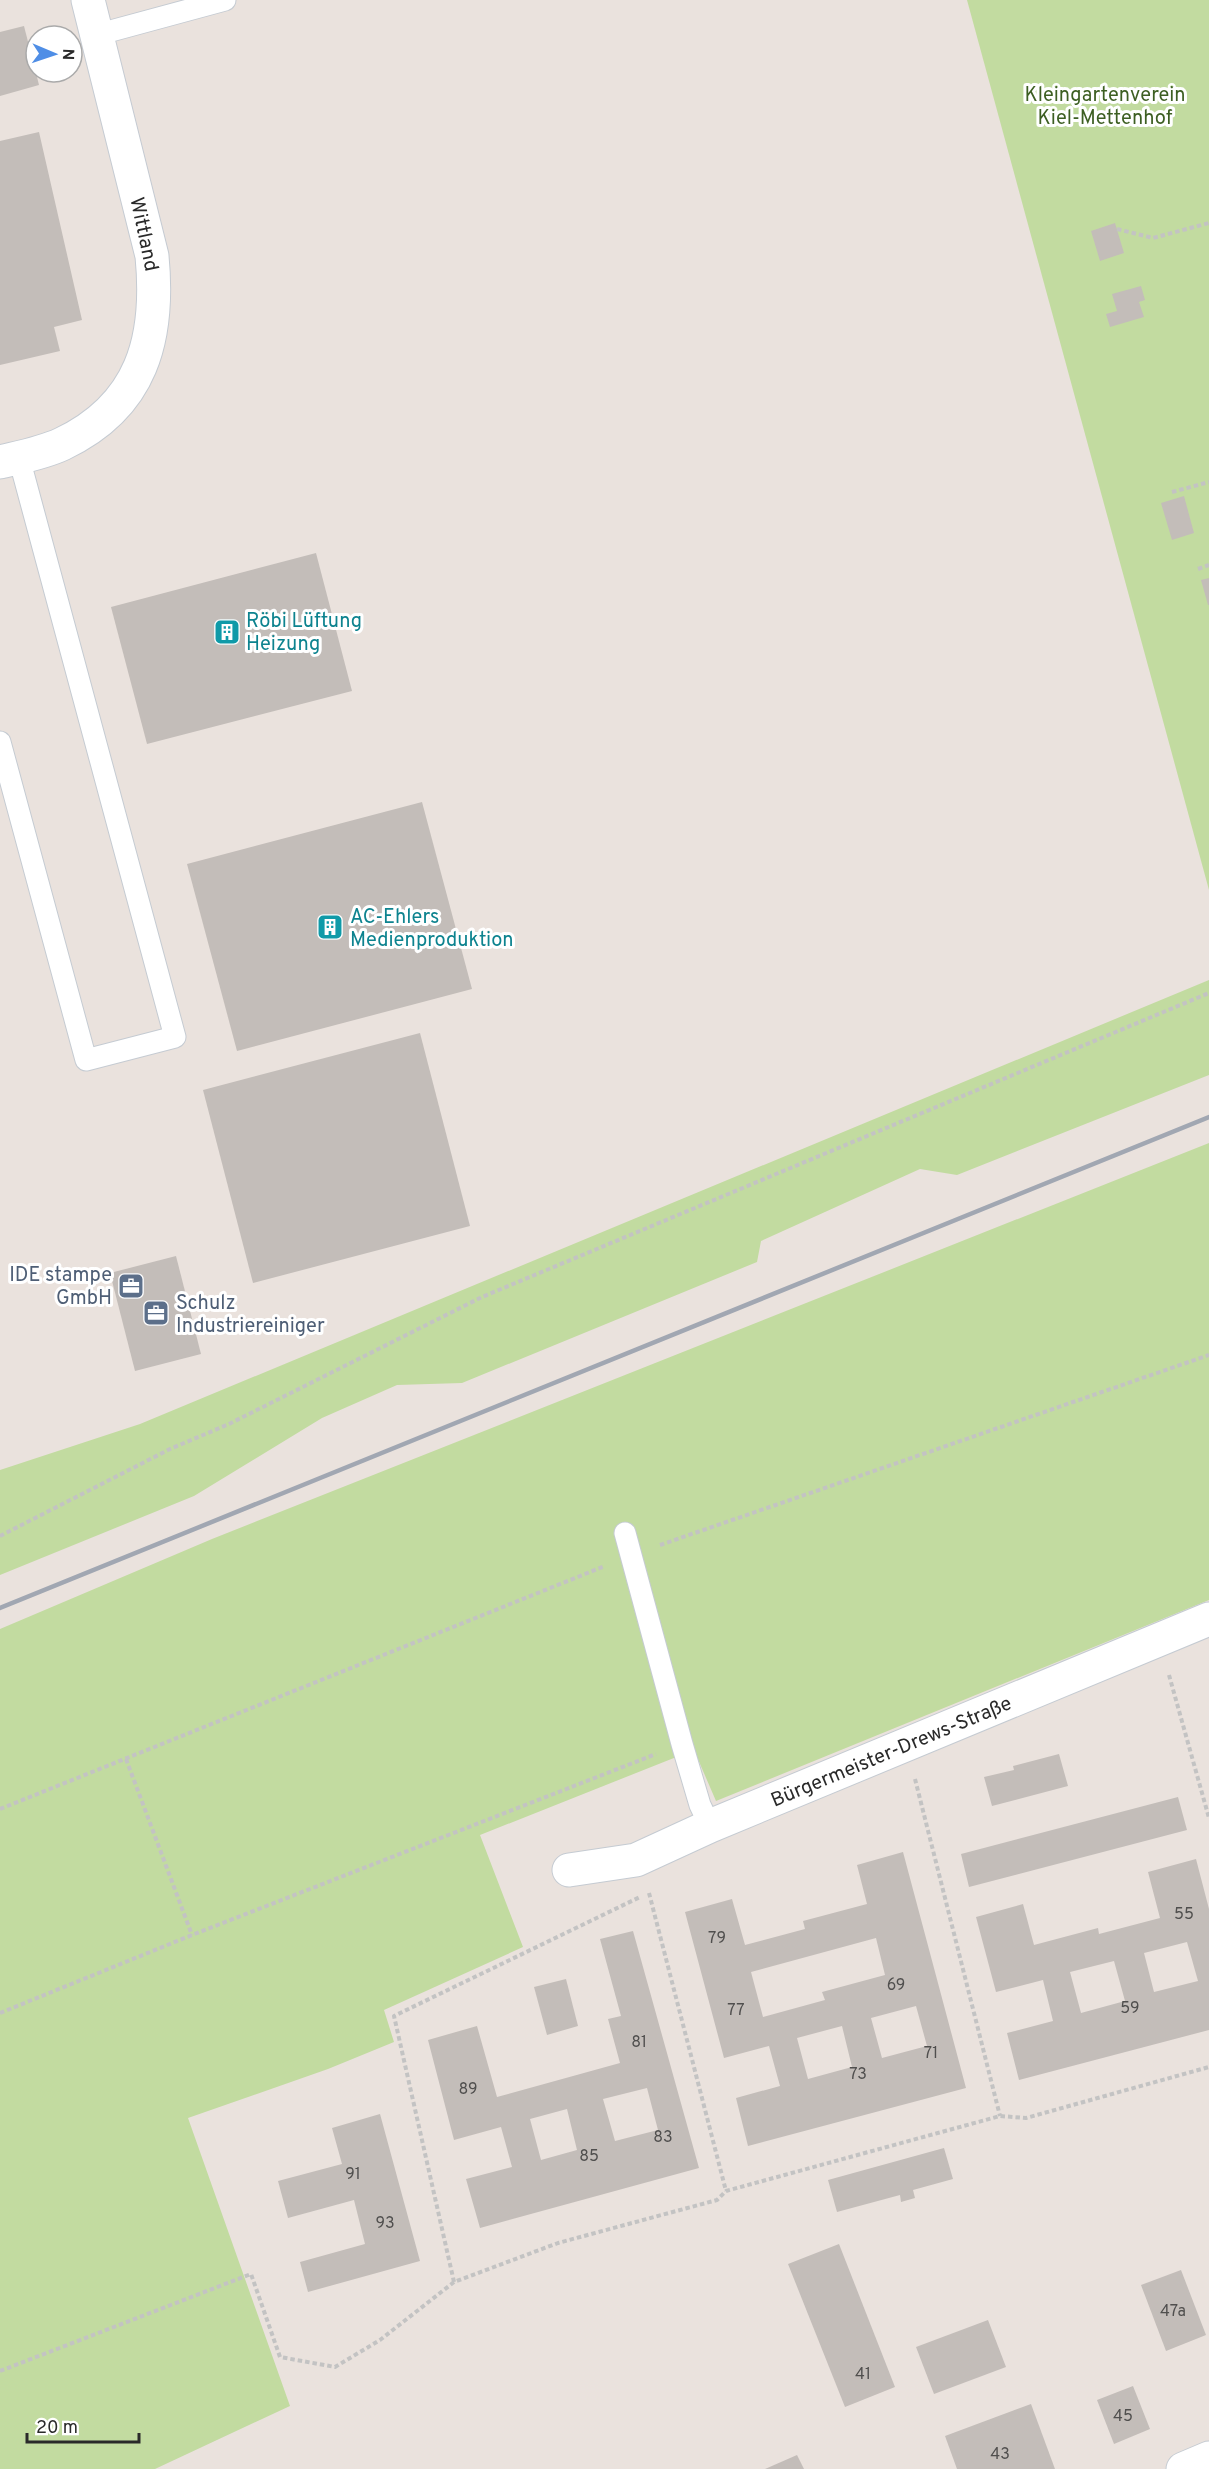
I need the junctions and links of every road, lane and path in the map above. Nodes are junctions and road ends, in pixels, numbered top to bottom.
1 (88, 0) edge
2 (225, 0) edge
3 (96, 34) junction
4 (1209, 224) edge
5 (1117, 229) dead end
6 (9, 460) edge
7 (1209, 482) edge
8 (1172, 492) dead end
9 (1209, 565) edge
10 (1198, 569) dead end
11 (0, 742) edge
12 (1209, 993) edge
13 (1209, 1355) edge
14 (625, 1533) dead end
15 (0, 1536) edge
16 (632, 1555) junction
17 (1209, 1619) edge
18 (1159, 1639) junction
19 (906, 1743) junction
20 (682, 1744) junction
21 (126, 1759) junction
22 (0, 1809) edge
23 (1209, 1818) edge
24 (710, 1826) junction
25 (636, 1860) junction
26 (569, 1870) dead end
27 (649, 1893) junction
28 (192, 1935) junction
29 (0, 2013) edge
30 (1209, 2067) edge
31 (1000, 2116) junction
32 (726, 2191) junction
33 (454, 2282) junction
34 (0, 2371) edge
35 (1209, 2458) edge
36 (1183, 2469) edge

1 - 3 street, Wittland
2 - 3 lane
3 - 6 street, Wittland
4 - 5 path
6 - 11 lane
7 - 8 path
9 - 10 path
12 - 15 path
13 - 16 path
14 - 16 lane
16 - 20 lane
16 - 21 path
17 - 18 street, Bürgermeister-Drews-Straße
18 - 19 street, Bürgermeister-Drews-Straße
18 - 23 path
19 - 24 street, Bürgermeister-Drews-Straße
19 - 31 path
20 - 24 lane
20 - 28 path
21 - 22 path
21 - 28 path
24 - 25 street, Bürgermeister-Drews-Straße
25 - 26 street, Bürgermeister-Drews-Straße
25 - 27 path
27 - 32 path
27 - 33 path
28 - 29 path
30 - 31 path
31 - 32 path
32 - 33 path
33 - 34 path
35 - 36 street

